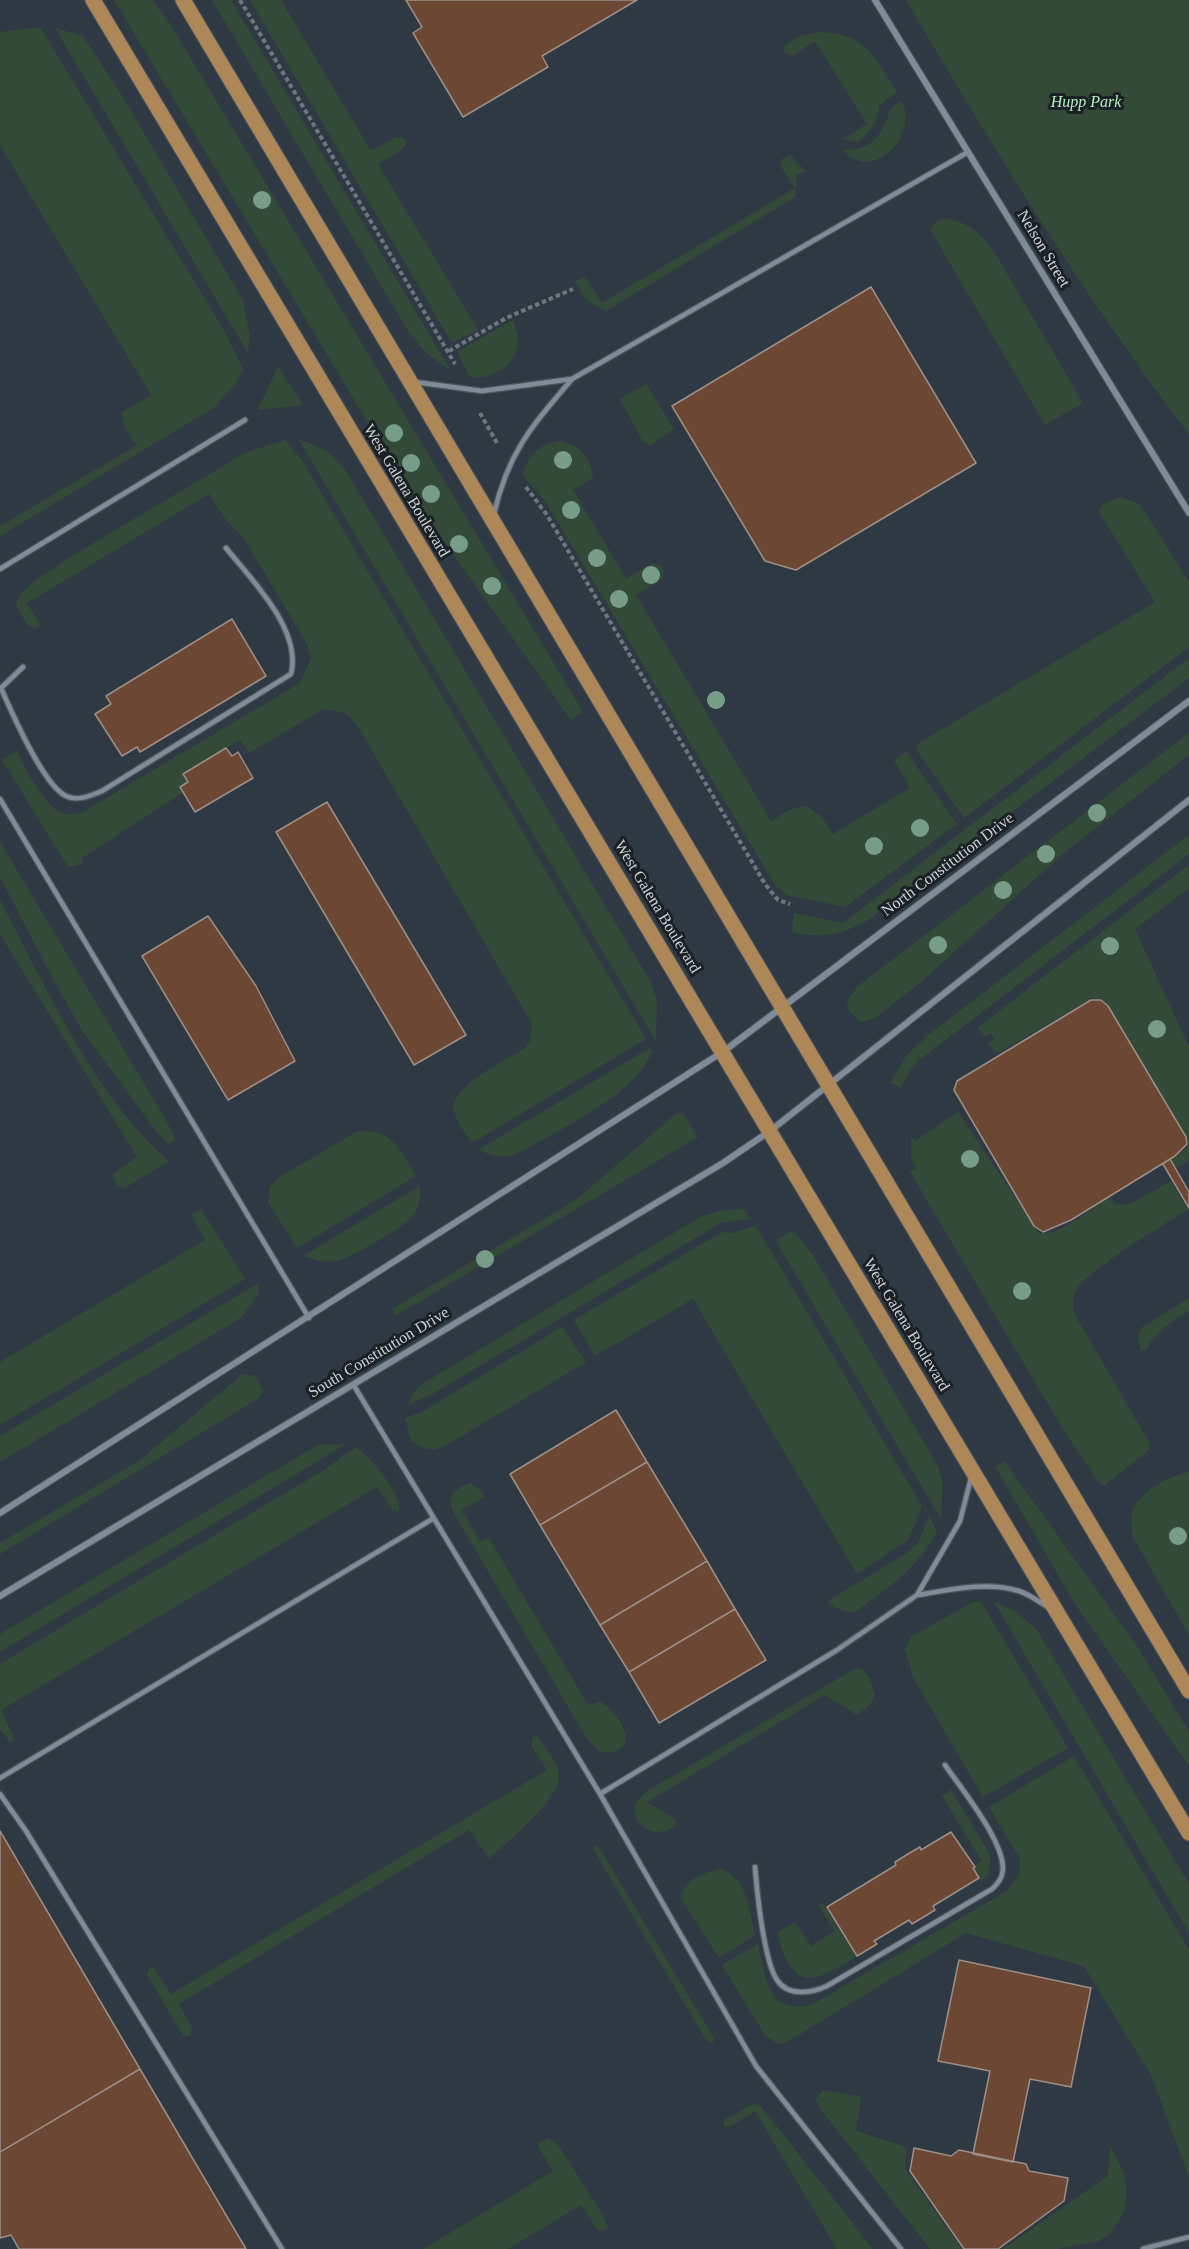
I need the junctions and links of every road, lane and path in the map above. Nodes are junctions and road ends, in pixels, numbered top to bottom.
1 (93, 0) edge
2 (183, 0) edge
3 (875, 0) edge
4 (968, 152) junction
5 (573, 289) dead end
6 (449, 351) dead end
7 (572, 379) junction
8 (409, 380) junction
9 (245, 420) dead end
10 (1189, 513) edge
11 (493, 522) junction
12 (226, 548) dead end
13 (0, 569) edge
14 (23, 666) dead end
15 (1189, 701) edge
16 (0, 799) edge
17 (1189, 800) edge
18 (784, 1005) junction
19 (724, 1051) junction
20 (828, 1085) junction
21 (770, 1131) junction
22 (309, 1318) junction
23 (353, 1384) junction
24 (973, 1471) junction
25 (0, 1513) edge
26 (434, 1518) junction
27 (917, 1594) junction
28 (0, 1596) edge
29 (1056, 1611) junction
30 (1189, 1691) edge
31 (945, 1765) dead end
32 (0, 1778) edge
33 (0, 1794) edge
34 (600, 1794) junction
35 (1189, 1833) edge
36 (754, 1867) dead end
37 (1189, 2237) edge
38 (282, 2249) edge
39 (901, 2249) edge
40 (1143, 2249) edge

1 - 19 main road, West Galena Boulevard
2 - 8 main road
3 - 4 street, Nelson Street
4 - 7 lane
4 - 10 street, Nelson Street
5 - 6 path
7 - 8 lane
7 - 11 lane
8 - 11 main road
9 - 13 lane
11 - 18 main road
12 - 14 lane
15 - 18 street, North Constitution Drive
16 - 22 lane
17 - 20 street
18 - 19 street, North Constitution Drive
18 - 20 main road
19 - 21 main road, West Galena Boulevard
19 - 22 street
20 - 21 street
20 - 30 main road
21 - 23 street, South Constitution Drive
21 - 24 main road, West Galena Boulevard
22 - 25 street
23 - 26 lane
23 - 28 street, South Constitution Drive
24 - 27 lane
24 - 29 main road, West Galena Boulevard
26 - 32 lane
26 - 34 lane
27 - 29 lane
27 - 34 lane
29 - 35 main road, West Galena Boulevard
31 - 36 lane
33 - 38 lane
34 - 39 lane
37 - 40 lane

